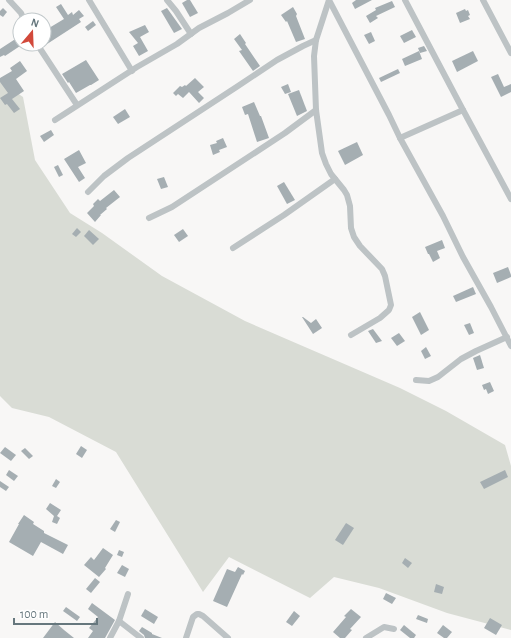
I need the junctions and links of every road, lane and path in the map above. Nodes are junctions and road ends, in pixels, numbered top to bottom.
1 (9, 0) edge
2 (90, 0) edge
3 (167, 0) edge
4 (250, 0) edge
5 (329, 0) edge
6 (405, 0) edge
7 (483, 0) edge
8 (20, 12) edge
9 (191, 34) junction
10 (316, 40) junction
11 (42, 52) edge
12 (511, 53) edge
13 (132, 71) junction
14 (78, 105) junction
15 (316, 110) junction
16 (462, 110) junction
17 (55, 120) dead end
18 (400, 138) junction
19 (335, 179) junction
20 (88, 192) dead end
21 (511, 199) edge
22 (149, 218) dead end
23 (233, 248) dead end
24 (351, 335) dead end
25 (507, 337) junction
26 (511, 346) edge
27 (416, 380) dead end
28 (128, 594) dead end
29 (119, 622) junction
30 (394, 629) dead end
31 (110, 638) edge
32 (141, 638) edge
33 (186, 638) edge
34 (228, 638) edge
35 (366, 638) edge

1 - 8 street
2 - 13 street
3 - 9 street
4 - 9 street
5 - 10 street
5 - 18 street
6 - 16 street
7 - 12 street
9 - 13 street
10 - 15 street
10 - 20 street
11 - 14 street
13 - 14 street
14 - 17 street
15 - 19 street
15 - 22 street
16 - 18 street
16 - 21 street
18 - 25 street
19 - 23 street
19 - 24 street
25 - 26 street
25 - 27 street
28 - 29 street
29 - 31 street
29 - 32 street
30 - 35 street
33 - 34 street

